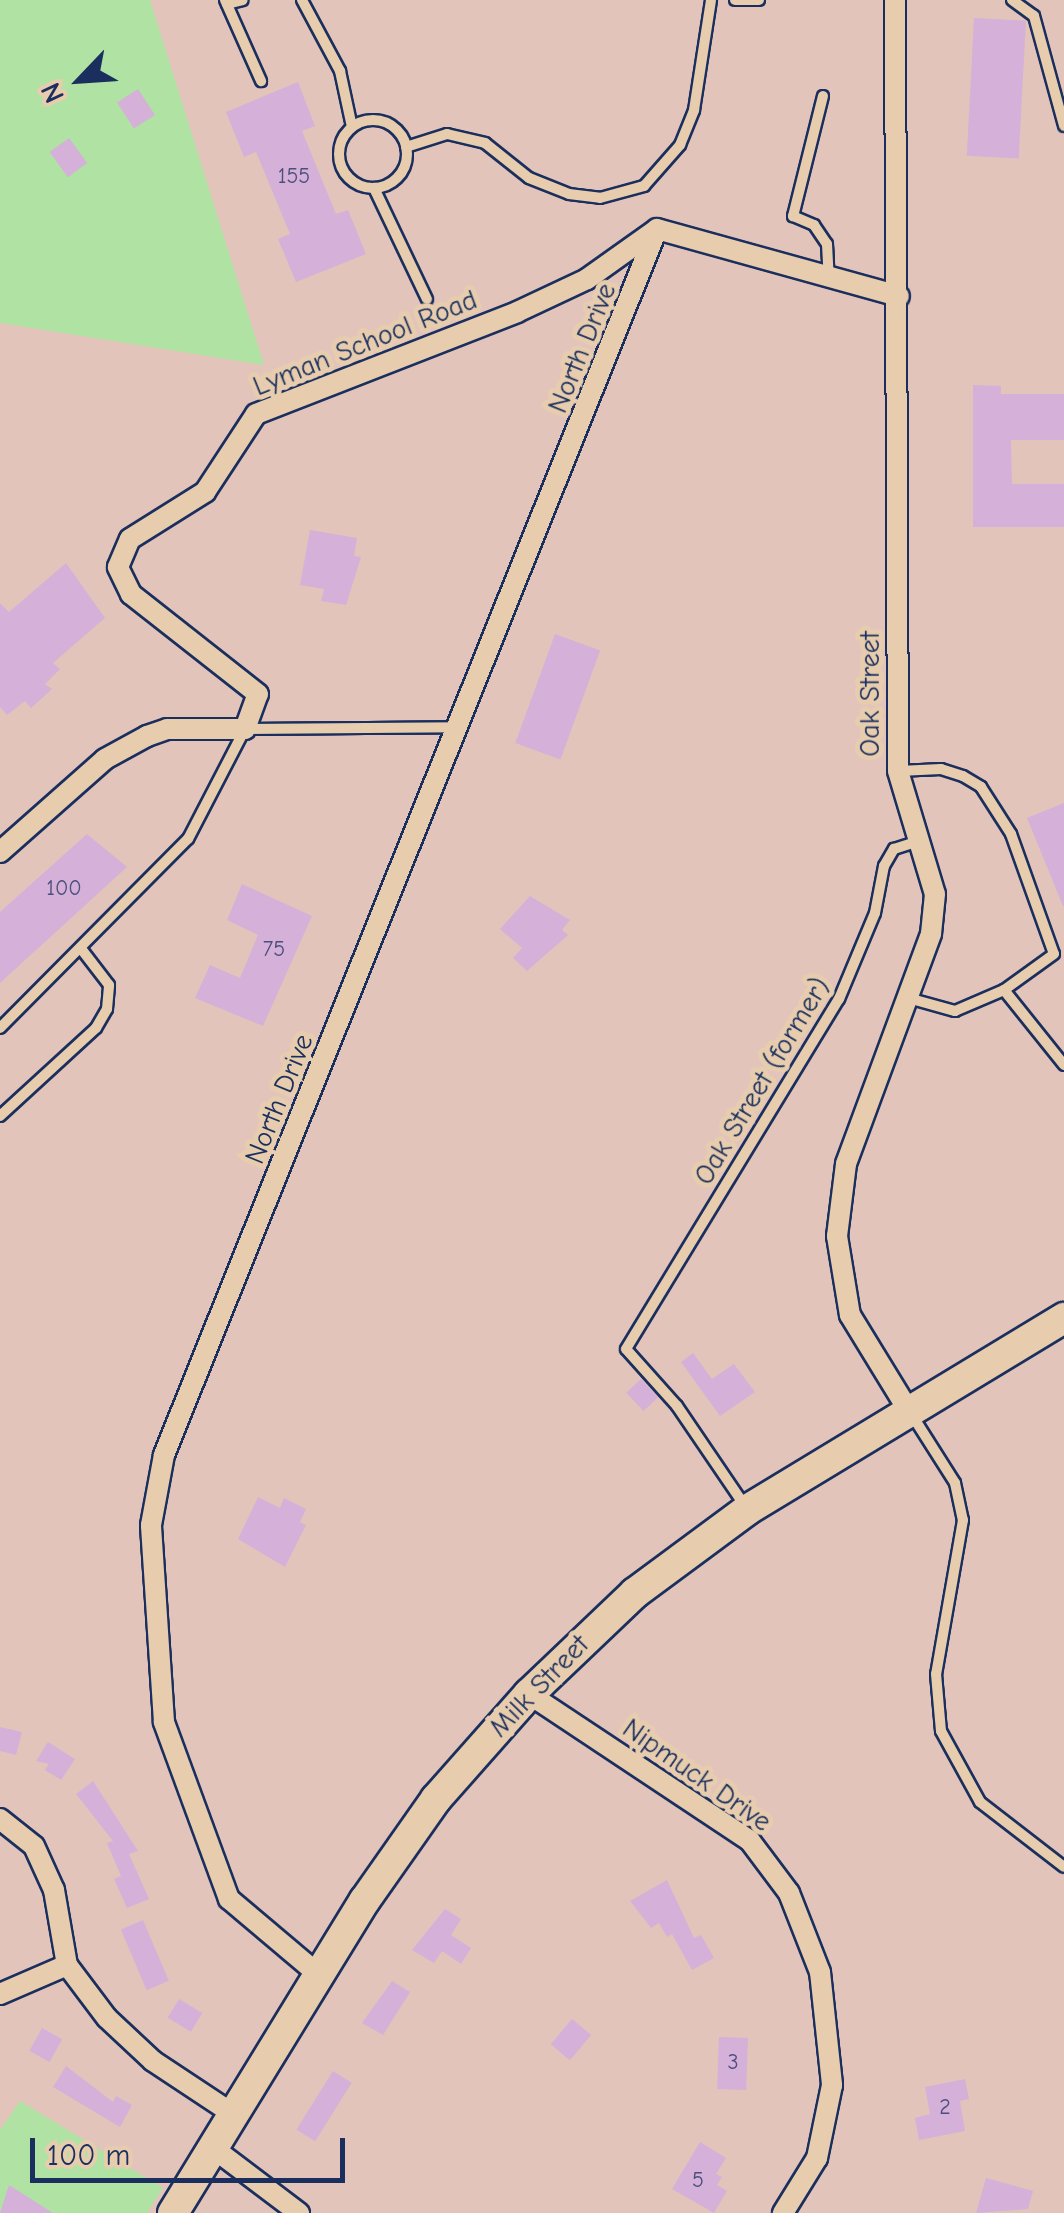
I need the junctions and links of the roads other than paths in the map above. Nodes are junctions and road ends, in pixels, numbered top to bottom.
1 (244, 0) edge
2 (302, 0) edge
3 (711, 0) edge
4 (736, 0) edge
5 (759, 0) edge
6 (895, 0) edge
7 (1012, 0) edge
8 (226, 2) edge
9 (260, 80) dead end
10 (823, 96) dead end
11 (1064, 126) edge
12 (352, 127) junction
13 (406, 146) junction
14 (374, 188) junction
15 (657, 229) junction
16 (830, 278) junction
17 (900, 296) junction
18 (428, 299) dead end
19 (459, 727) junction
20 (244, 729) junction
21 (898, 771) junction
22 (922, 840) junction
23 (1, 849) edge
24 (82, 950) junction
25 (1059, 954) edge
26 (1004, 990) junction
27 (908, 998) junction
28 (0, 1028) edge
29 (1064, 1066) edge
30 (0, 1116) edge
31 (1064, 1318) edge
32 (908, 1408) junction
33 (747, 1510) junction
34 (528, 1694) junction
35 (0, 1819) edge
36 (1064, 1867) edge
37 (67, 1964) junction
38 (319, 1975) junction
39 (0, 1994) edge
40 (233, 2114) junction
41 (213, 2148) junction
42 (173, 2213) edge
43 (299, 2213) edge
44 (783, 2213) edge

1 - 8 lane
2 - 12 lane
3 - 13 lane
4 - 5 lane
6 - 17 street, Oak Street
7 - 11 lane
8 - 9 lane
10 - 16 lane
12 - 13 lane
12 - 14 lane
13 - 14 lane
14 - 18 lane
15 - 16 street
15 - 19 street, North Drive
15 - 20 street, Lyman School Road
16 - 17 street
17 - 21 street, Oak Street
19 - 20 lane
19 - 38 street, North Drive
20 - 23 street
20 - 24 lane
21 - 22 street, Oak Street
21 - 25 lane
22 - 27 street, Oak Street
22 - 33 lane, Oak Street (former)
24 - 28 lane
24 - 30 lane
25 - 26 lane
26 - 27 lane
26 - 29 lane
27 - 32 street, Oak Street
31 - 32 main road, Milk Street
32 - 33 main road, Milk Street
32 - 36 lane
33 - 34 main road, Milk Street
34 - 38 main road, Milk Street
34 - 44 street, Nipmuck Drive
35 - 37 street
37 - 39 street
37 - 40 street
38 - 40 main road, Milk Street
40 - 41 main road, Milk Street
41 - 42 main road, Milk Street
41 - 43 street

